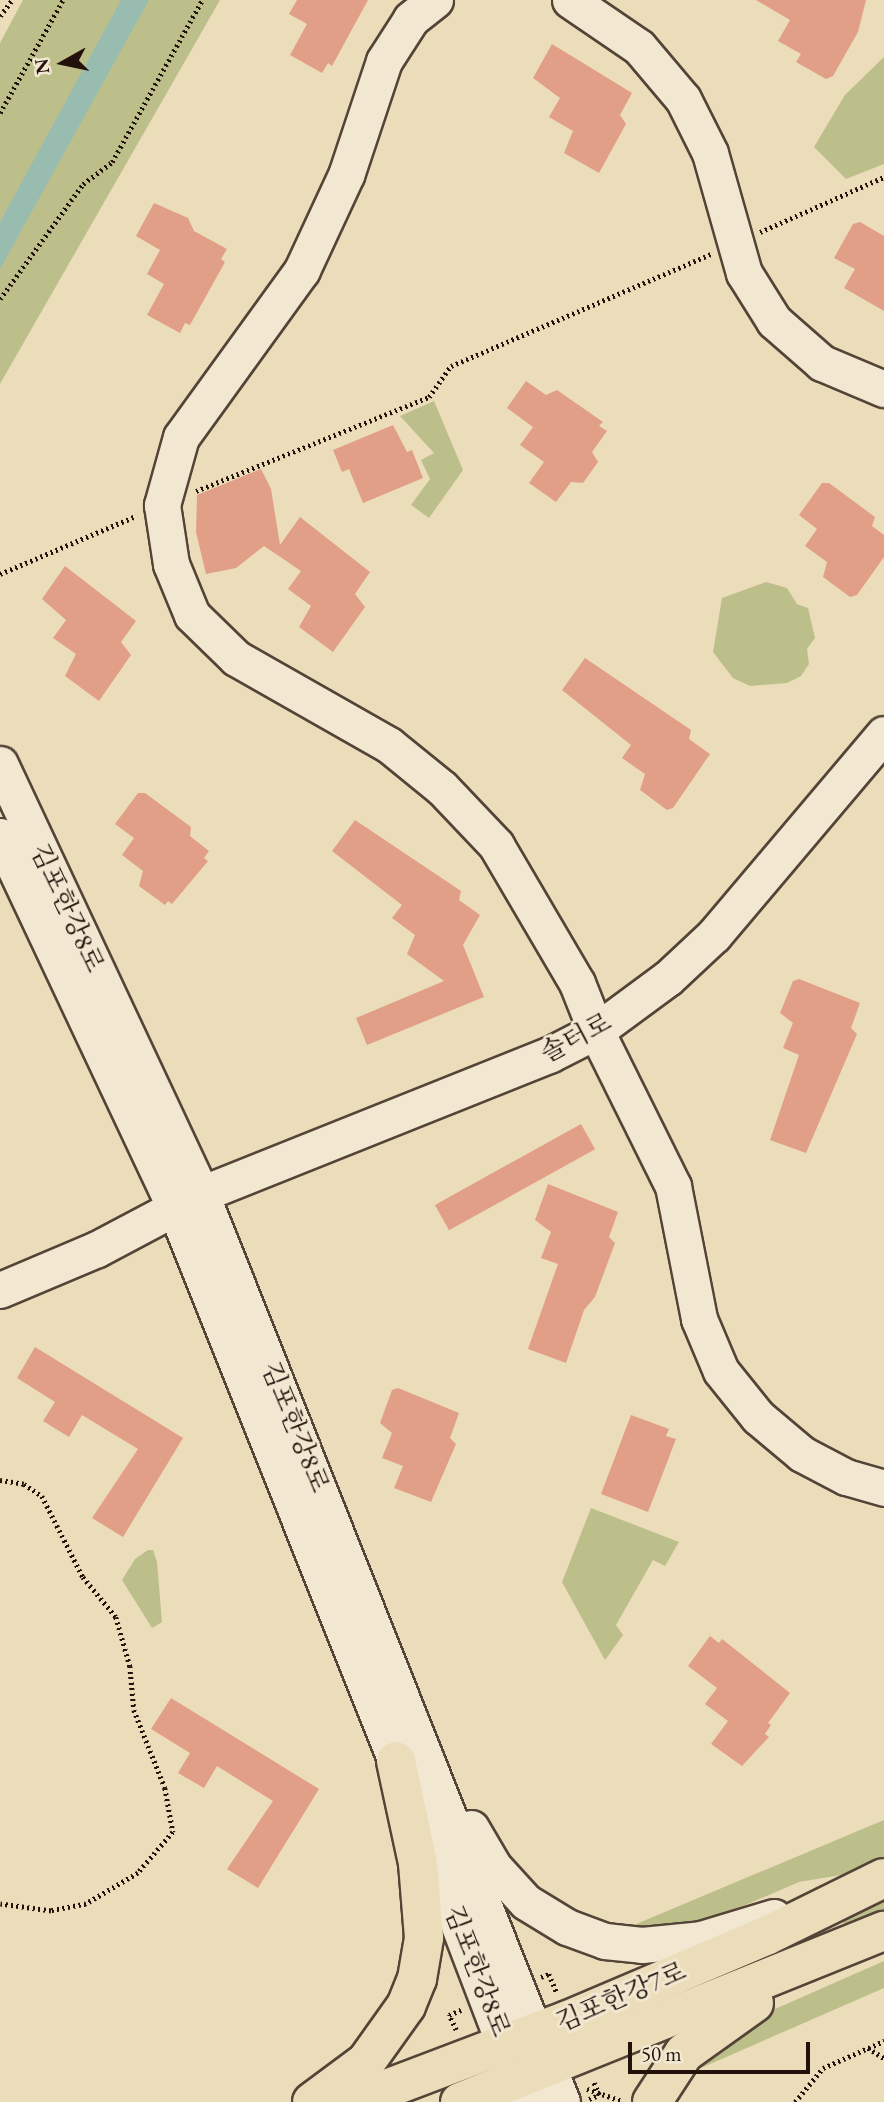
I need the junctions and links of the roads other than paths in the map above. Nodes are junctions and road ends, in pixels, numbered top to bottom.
1 (435, 0) edge
2 (570, 0) edge
3 (884, 389) edge
4 (884, 734) edge
5 (0, 764) edge
6 (0, 836) edge
7 (596, 1031) junction
8 (188, 1201) junction
9 (0, 1270) edge
10 (0, 1290) edge
11 (884, 1488) edge
12 (410, 1755) junction
13 (884, 1878) edge
14 (841, 1897) junction
15 (884, 1933) edge
16 (525, 2065) edge
17 (312, 2102) edge
18 (352, 2102) edge
19 (460, 2102) edge
20 (562, 2102) edge
21 (653, 2102) edge

1 - 7 street
2 - 3 street
4 - 7 street, 솔터로
5 - 8 street, 김포한강8로
6 - 8 street, 김포한강8로
7 - 8 street, 솔터로
7 - 11 street
8 - 9 street, 솔터로
8 - 10 street, 솔터로
8 - 12 street, 김포한강8로
12 - 14 street
12 - 16 street, 김포한강8로
12 - 17 main road
13 - 14 main road, 김포한강7로
14 - 16 main road, 김포한강7로
15 - 16 main road, 김포한강7로
15 - 21 main road
16 - 18 main road, 김포한강7로
16 - 19 main road, 김포한강7로
16 - 20 street, 김포한강8로

